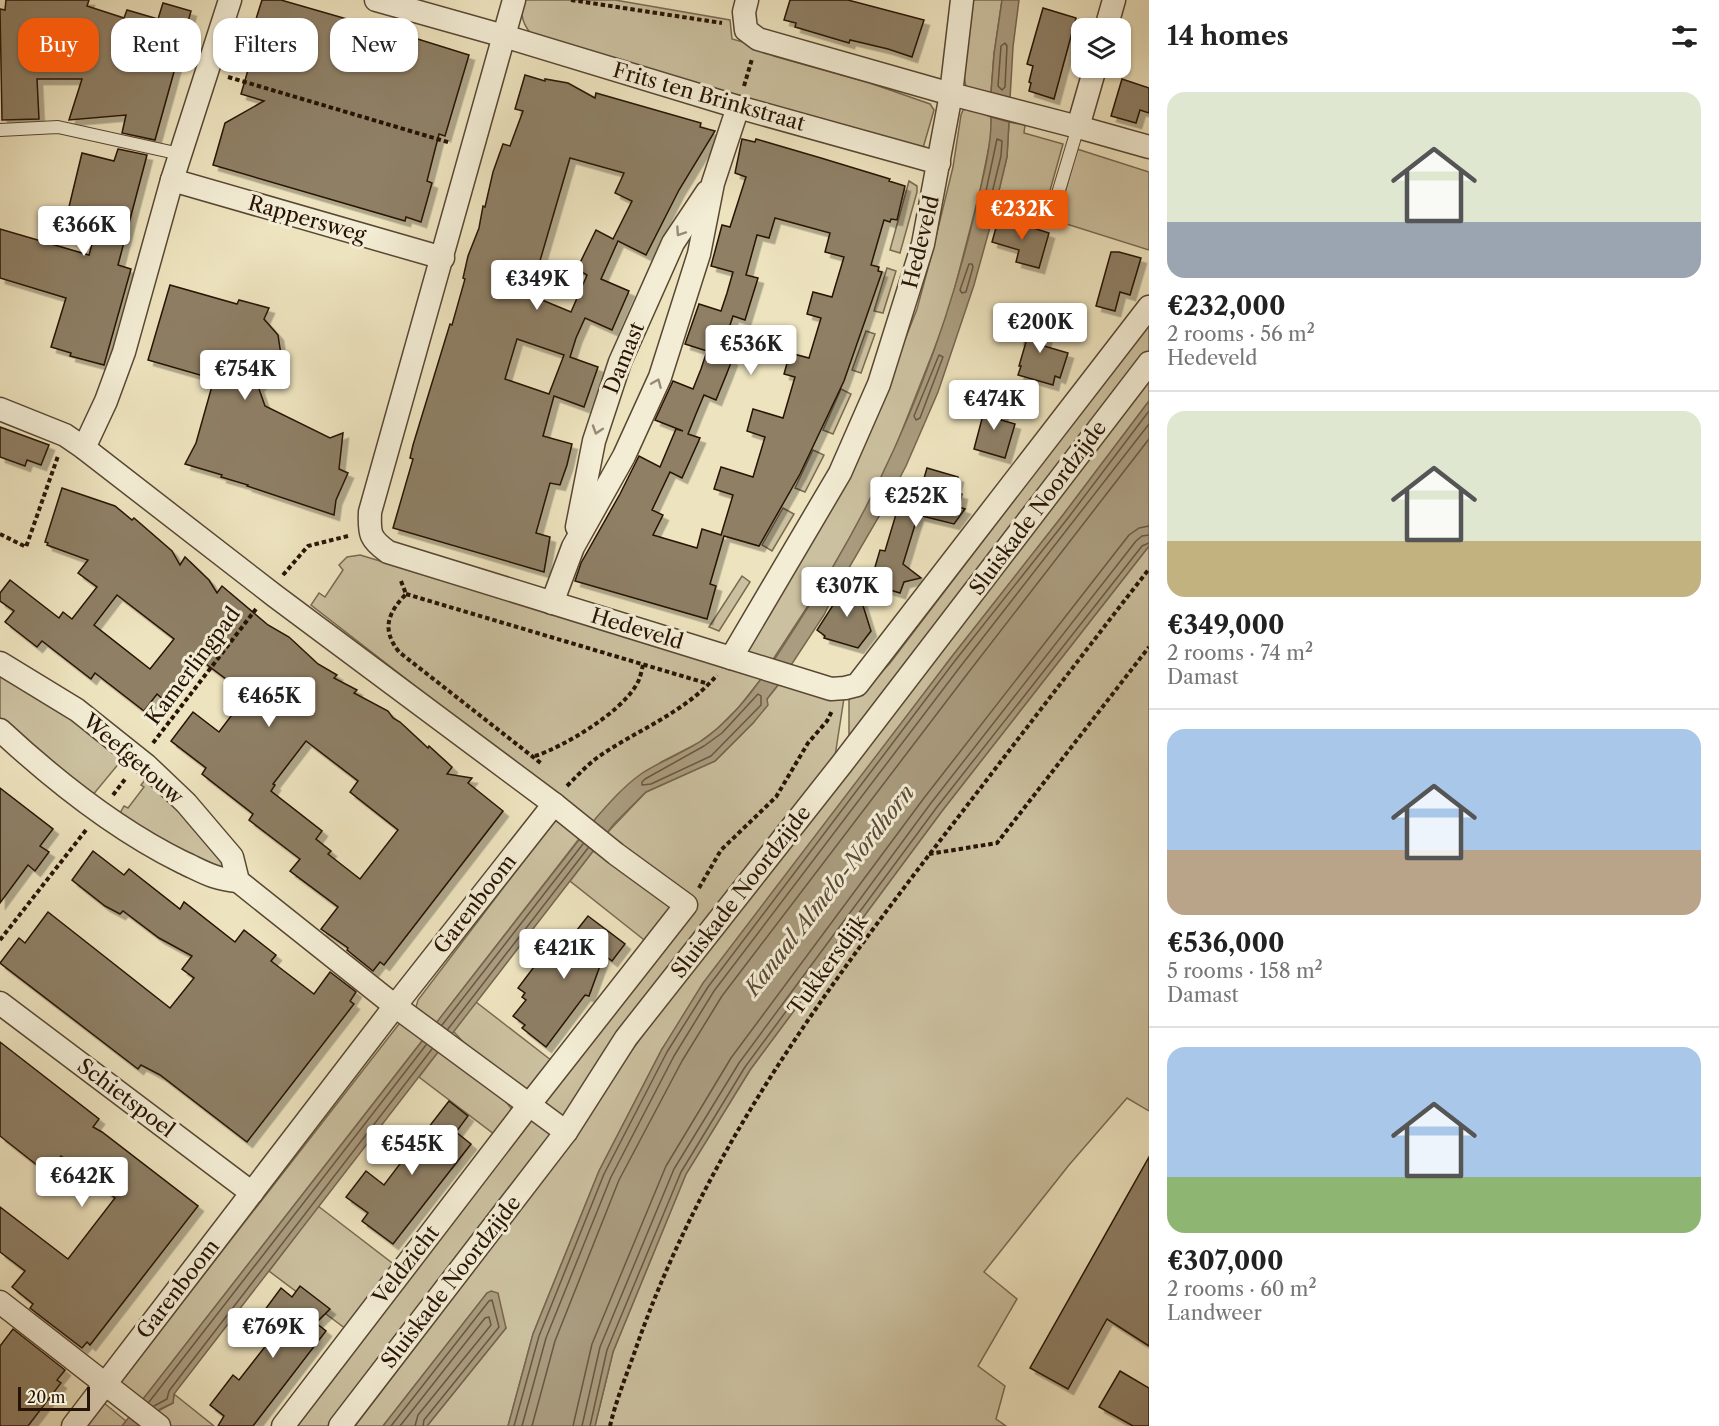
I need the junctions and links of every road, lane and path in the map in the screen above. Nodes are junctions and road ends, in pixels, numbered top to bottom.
1 (230, 0) edge
2 (376, 0) edge
3 (514, 0) edge
4 (571, 0) edge
5 (747, 0) edge
6 (962, 0) edge
7 (1114, 0) edge
8 (1109, 18) edge
9 (752, 35) junction
10 (504, 36) junction
11 (207, 70) junction
12 (1092, 78) edge
13 (951, 94) junction
14 (738, 107) junction
15 (1078, 127) junction
16 (0, 130) edge
17 (1149, 147) edge
18 (473, 150) junction
19 (180, 154) junction
20 (939, 163) junction
21 (172, 180) junction
22 (713, 183) junction
23 (1050, 220) dead end
24 (442, 258) junction
25 (1149, 307) edge
26 (1149, 363) edge
27 (0, 409) edge
28 (65, 435) junction
29 (84, 448) junction
30 (369, 531) junction
31 (0, 534) edge
32 (573, 547) junction
33 (1149, 569) edge
34 (399, 576) dead end
35 (269, 592) junction
36 (406, 594) junction
37 (552, 603) junction
38 (1149, 647) edge
39 (731, 658) junction
40 (0, 663) edge
41 (643, 665) junction
42 (709, 684) junction
43 (835, 689) junction
44 (0, 730) edge
45 (534, 756) junction
46 (140, 760) junction
47 (551, 771) dead end
48 (559, 779) dead end
49 (564, 802) junction
50 (100, 812) junction
51 (929, 854) junction
52 (238, 881) junction
53 (686, 905) junction
54 (712, 927) junction
55 (0, 940) edge
56 (0, 1003) edge
57 (396, 1006) junction
58 (530, 1105) junction
59 (566, 1132) junction
60 (252, 1193) junction
61 (0, 1302) edge
62 (112, 1391) junction
63 (73, 1426) edge
64 (159, 1426) edge
65 (283, 1426) edge
66 (340, 1426) edge
67 (610, 1426) edge

1 - 11 street
2 - 10 street, Frits ten Brinkstraat
3 - 10 street
4 - 9 path
5 - 9 street
6 - 13 street, Hedeveld
7 - 8 street
9 - 13 street
9 - 14 path
10 - 14 street, Frits ten Brinkstraat
10 - 18 street
11 - 18 path
11 - 19 street
12 - 15 street
13 - 15 street
13 - 20 street, Hedeveld
14 - 20 street, Frits ten Brinkstraat
14 - 22 street, Damast
15 - 17 street
15 - 23 lane
16 - 19 lane
18 - 24 street
19 - 21 street
20 - 39 street, Hedeveld
21 - 24 street, Rappersweg
21 - 29 street
32 -> 22 street, Damast
22 -> 32 street, Damast
24 - 30 street
25 - 43 street
26 - 54 street, Sluiskade Noordzijde
27 - 28 street
28 - 29 street
28 - 31 path
29 - 35 street
30 - 35 path, Kamerlingpad
30 - 37 street, Hedeveld
32 - 37 street, Damast
33 - 51 path, Tukkersdijk
34 - 36 path
35 - 46 path, Kamerlingpad
35 - 49 street
36 - 41 path
36 - 45 path
37 - 39 street, Hedeveld
38 - 51 path
39 - 42 path
39 - 43 street
40 - 46 street, Weefgetouw
41 - 42 path
41 - 45 path
42 - 49 path
43 - 53 path
44 - 50 street
45 - 47 path
46 - 50 path, Kamerlingpad
46 - 52 street, Weefgetouw
48 - 49 path
49 - 53 street
49 - 57 street, Garenboom
50 - 52 street
50 - 55 path, Kamerlingpad
51 - 67 path, Tukkersdijk
52 - 57 street
53 - 54 street
53 - 58 street, Veldzicht
54 - 59 street, Sluiskade Noordzijde
56 - 60 street, Schietspoel
57 - 58 street
57 - 60 street, Garenboom
58 - 59 street
58 - 65 street, Veldzicht
59 - 66 street, Sluiskade Noordzijde
60 - 62 street, Garenboom
61 - 62 street
62 - 63 street, Garenboom
62 - 64 street

